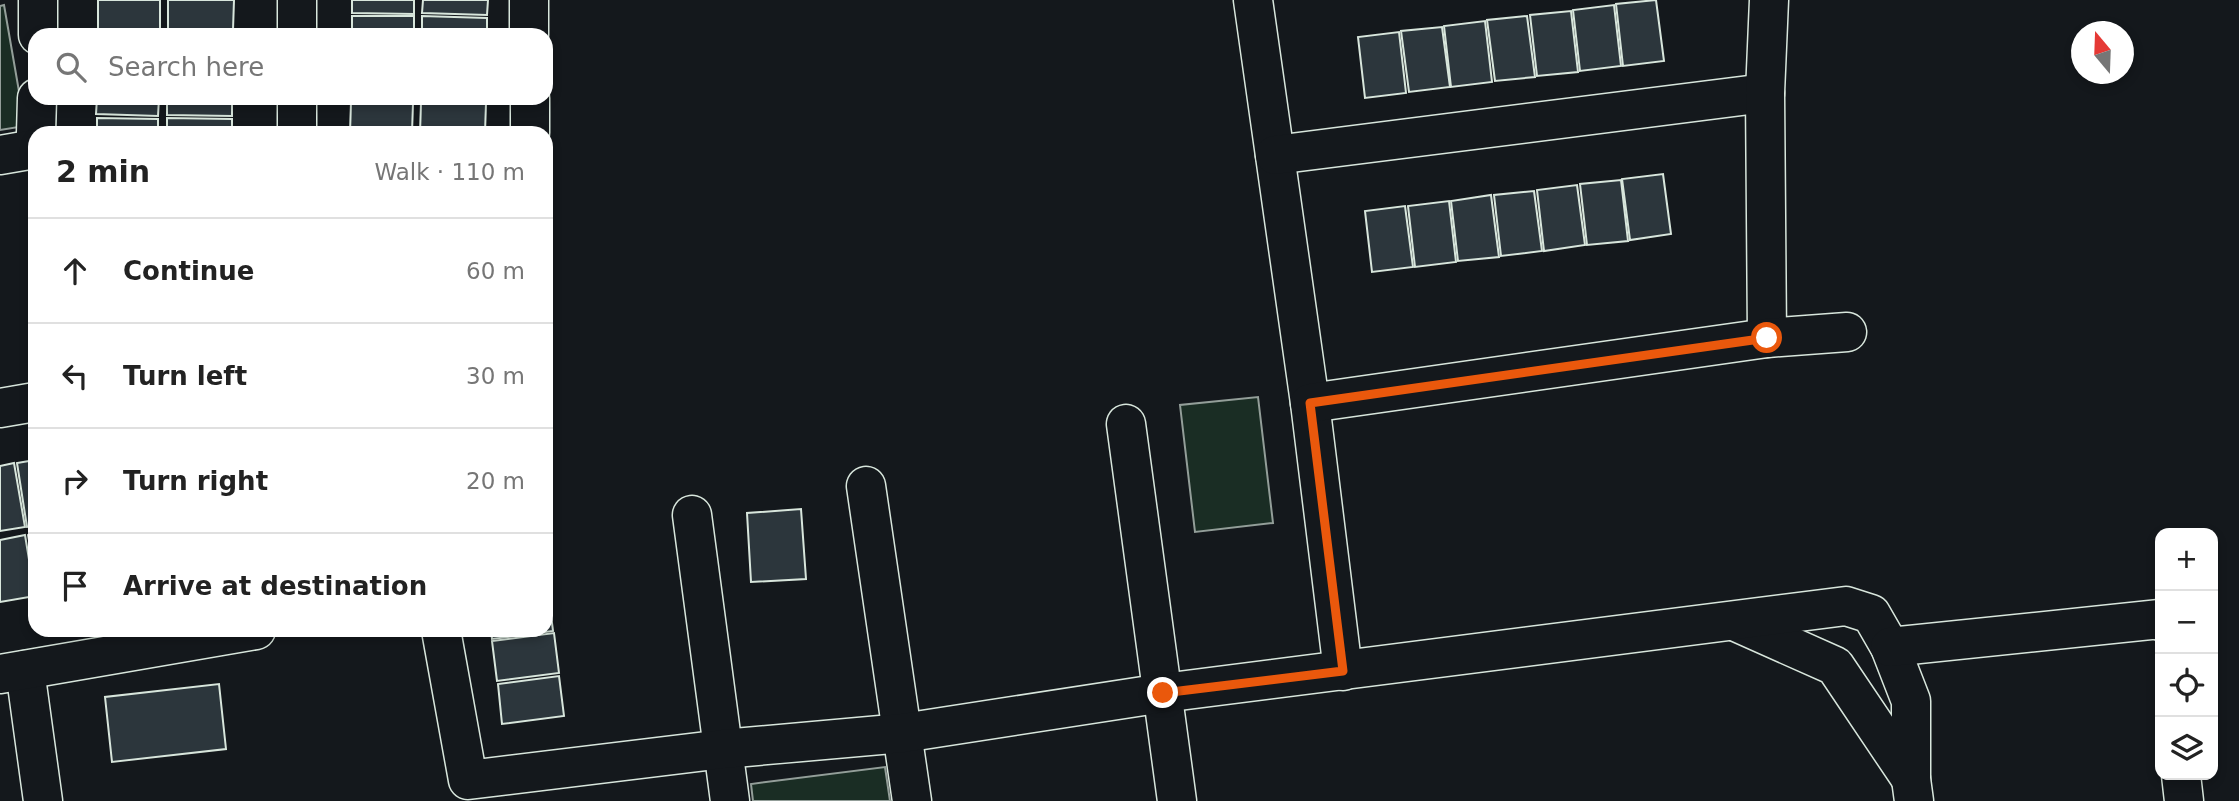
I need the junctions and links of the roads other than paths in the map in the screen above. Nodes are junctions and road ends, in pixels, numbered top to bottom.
1 (38, 0) edge
2 (297, 0) edge
3 (529, 0) edge
4 (1253, 0) edge
5 (1769, 0) edge
6 (38, 28) edge
7 (297, 28) edge
8 (529, 28) edge
9 (1765, 93) junction
10 (37, 105) edge
11 (297, 105) edge
12 (530, 105) edge
13 (36, 126) edge
14 (297, 126) edge
15 (530, 126) edge
16 (28, 150) edge
17 (0, 155) edge
18 (1275, 155) junction
19 (1847, 332) dead end
20 (1767, 338) junction
21 (28, 403) edge
22 (1310, 403) junction
23 (0, 408) edge
24 (1126, 424) dead end
25 (866, 486) dead end
26 (692, 515) dead end
27 (2155, 619) edge
28 (1734, 621) junction
29 (216, 637) edge
30 (442, 637) edge
31 (1891, 647) junction
32 (1343, 671) junction
33 (13, 672) edge
34 (1163, 693) junction
35 (903, 733) junction
36 (723, 749) junction
37 (2182, 780) edge
38 (1913, 790) edge
39 (469, 791) edge
40 (43, 801) edge
41 (730, 801) edge
42 (912, 801) edge
43 (1177, 801) edge
44 (2184, 801) edge

1 - 6 street
2 - 7 street
3 - 8 street
4 - 18 street
5 - 9 street
9 - 18 street
9 - 20 street
10 - 13 street
11 - 14 street
12 - 15 street
16 - 17 street
18 - 22 street
19 - 20 street
20 - 22 street
21 - 23 street
22 - 32 street
24 - 34 street
25 - 35 street
26 - 36 street
27 - 31 street
28 - 31 street
28 - 32 street
28 - 38 street
29 - 33 street
30 - 39 street
31 - 38 street
32 - 34 street
33 - 40 street
34 - 35 street
34 - 43 street
35 - 36 street
35 - 42 street
36 - 39 street
36 - 41 street
37 - 44 street

